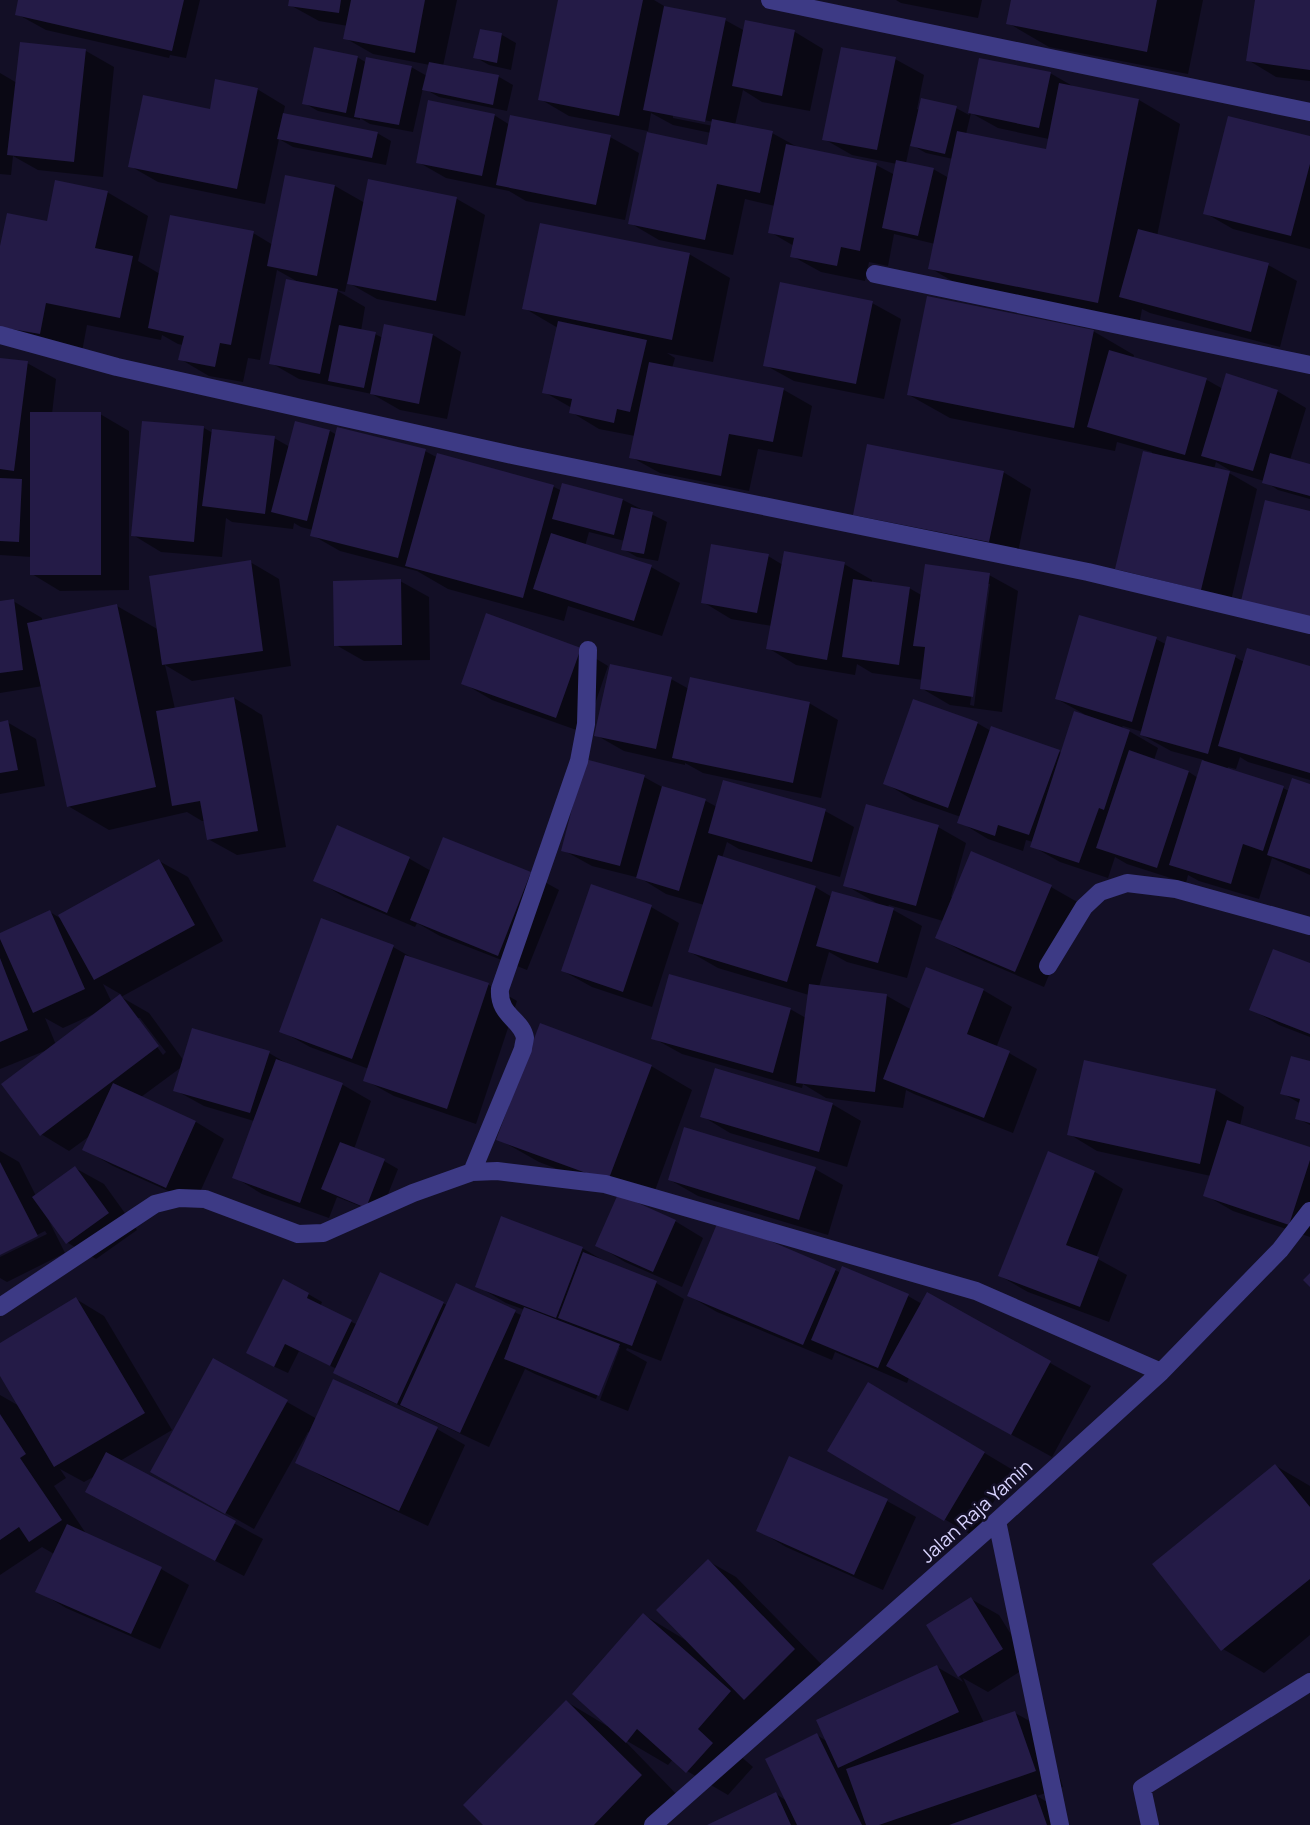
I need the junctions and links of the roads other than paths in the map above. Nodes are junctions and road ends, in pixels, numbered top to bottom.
1 (770, 0) edge
2 (1310, 112) edge
3 (876, 274) dead end
4 (0, 335) edge
5 (1310, 365) edge
6 (1310, 625) edge
7 (588, 650) dead end
8 (1310, 926) edge
9 (1048, 966) dead end
10 (472, 1172) junction
11 (1310, 1211) edge
12 (0, 1307) edge
13 (1161, 1372) junction
14 (997, 1521) junction
15 (1310, 1682) edge
16 (653, 1825) edge
17 (1060, 1825) edge
18 (1150, 1825) edge

1 - 2 street
3 - 5 street
4 - 6 street
7 - 10 street
8 - 9 street
10 - 12 street
10 - 13 street
11 - 13 street, Jalan Raja Yamin
13 - 14 street, Jalan Raja Yamin
14 - 16 street, Jalan Raja Yamin
14 - 17 street
15 - 18 street

